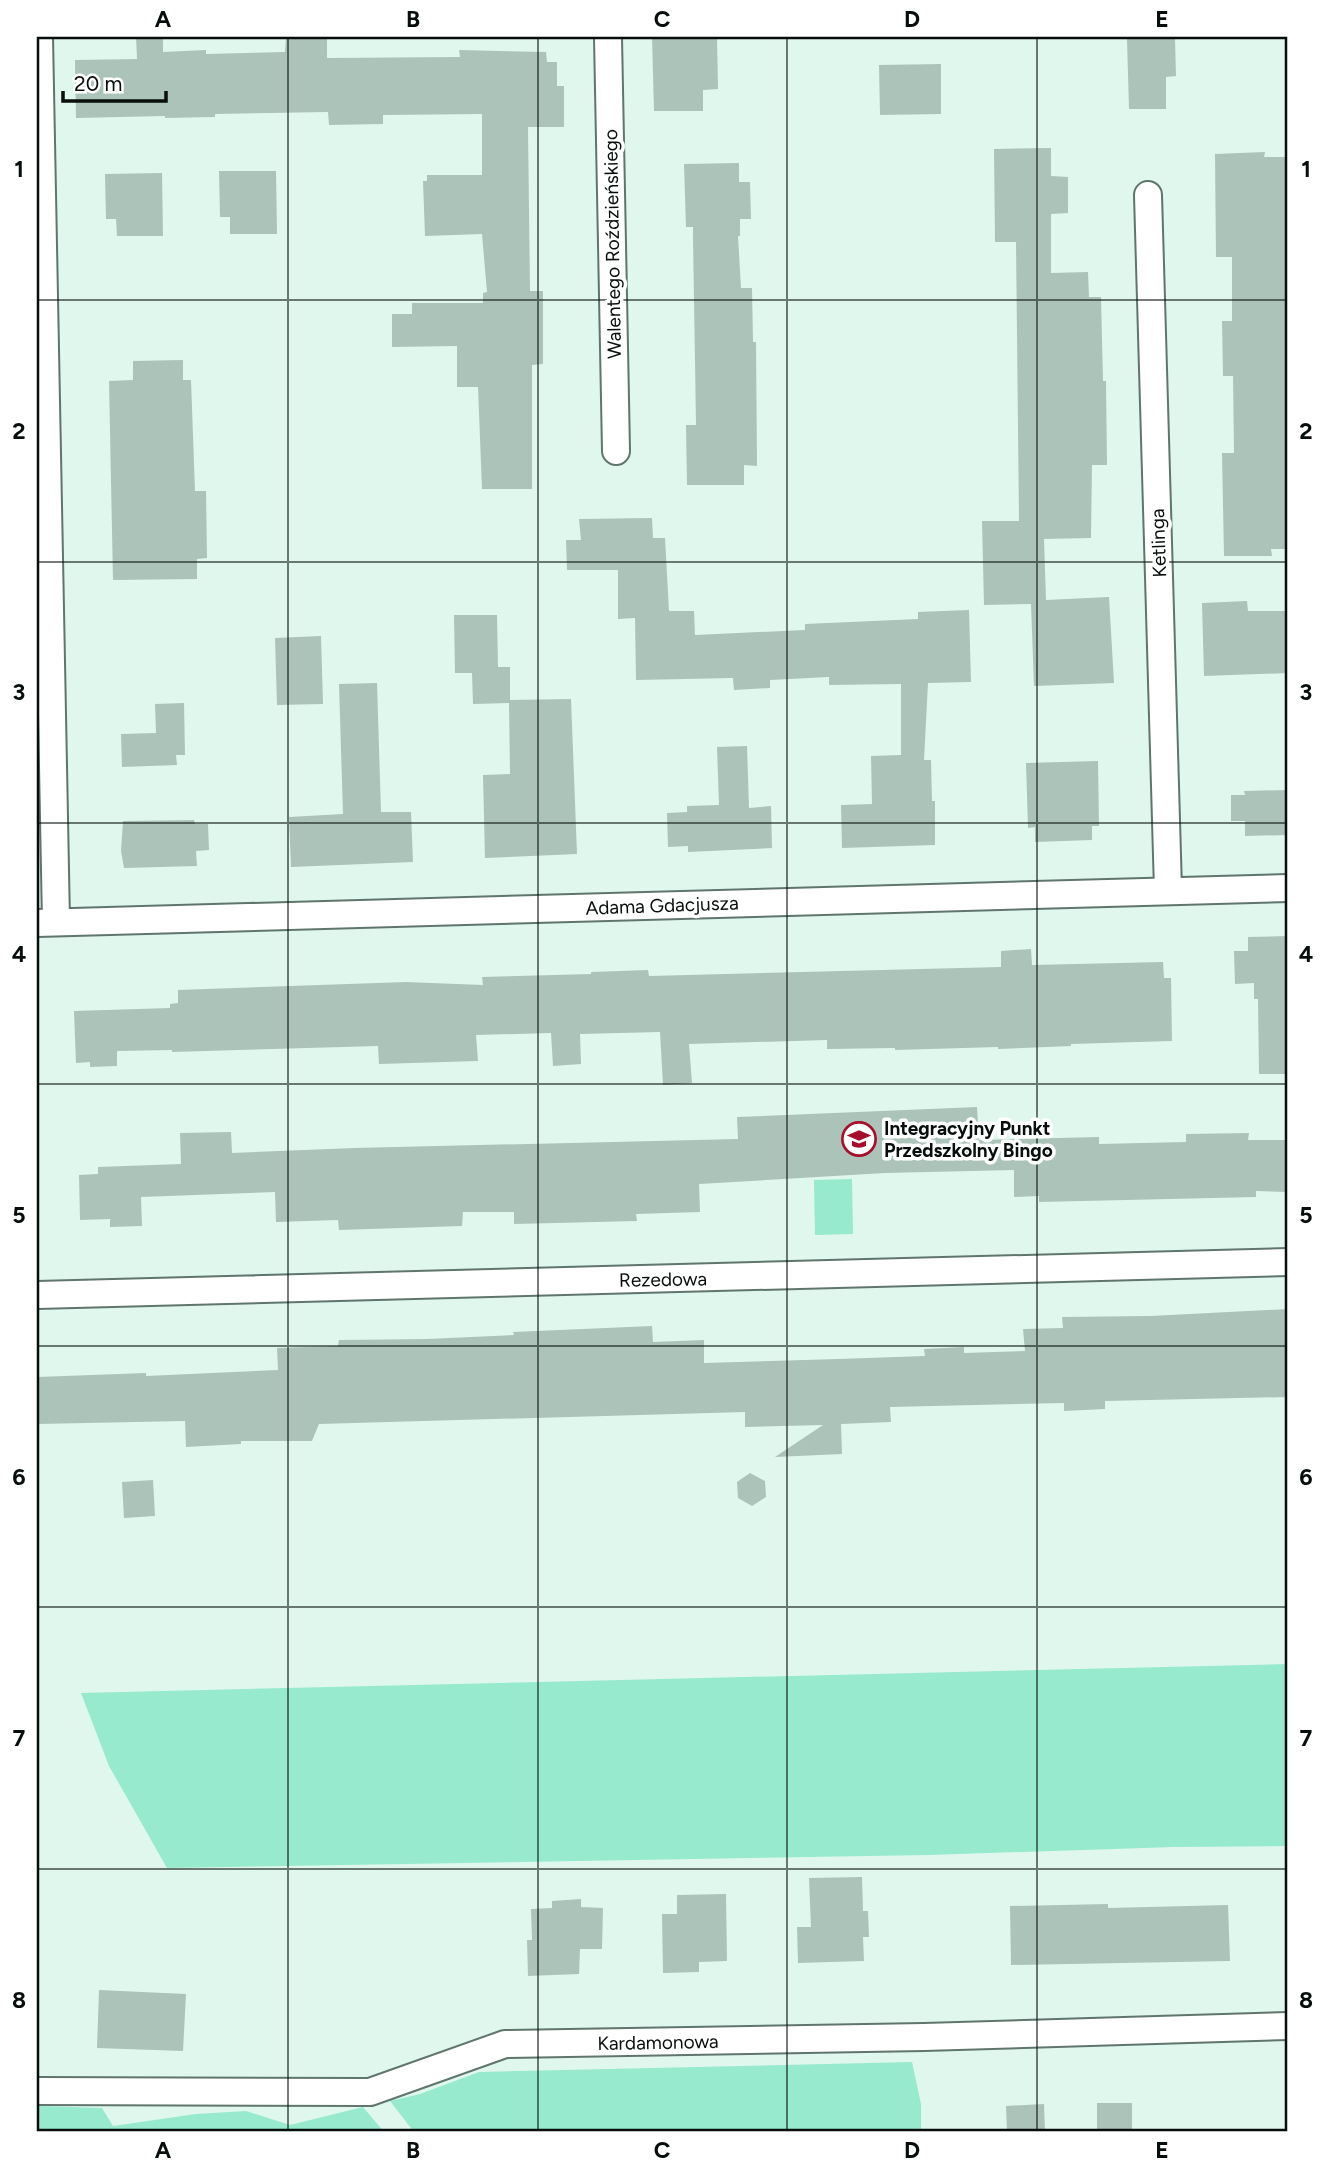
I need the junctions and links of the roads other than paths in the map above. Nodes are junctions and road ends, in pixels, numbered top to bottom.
1 (39, 37) edge
2 (608, 37) edge
3 (1148, 195) dead end
4 (616, 451) dead end
5 (1288, 888) edge
6 (1168, 890) junction
7 (46, 923) edge
8 (1288, 1262) edge
9 (37, 1295) edge
10 (1288, 2026) edge
11 (37, 2091) edge

1 - 7 street
2 - 4 street, Walentego Roździeńskiego
3 - 6 street, Ketlinga
5 - 6 street, Adama Gdacjusza
6 - 7 street, Adama Gdacjusza
8 - 9 street, Rezedowa
10 - 11 street, Kardamonowa

